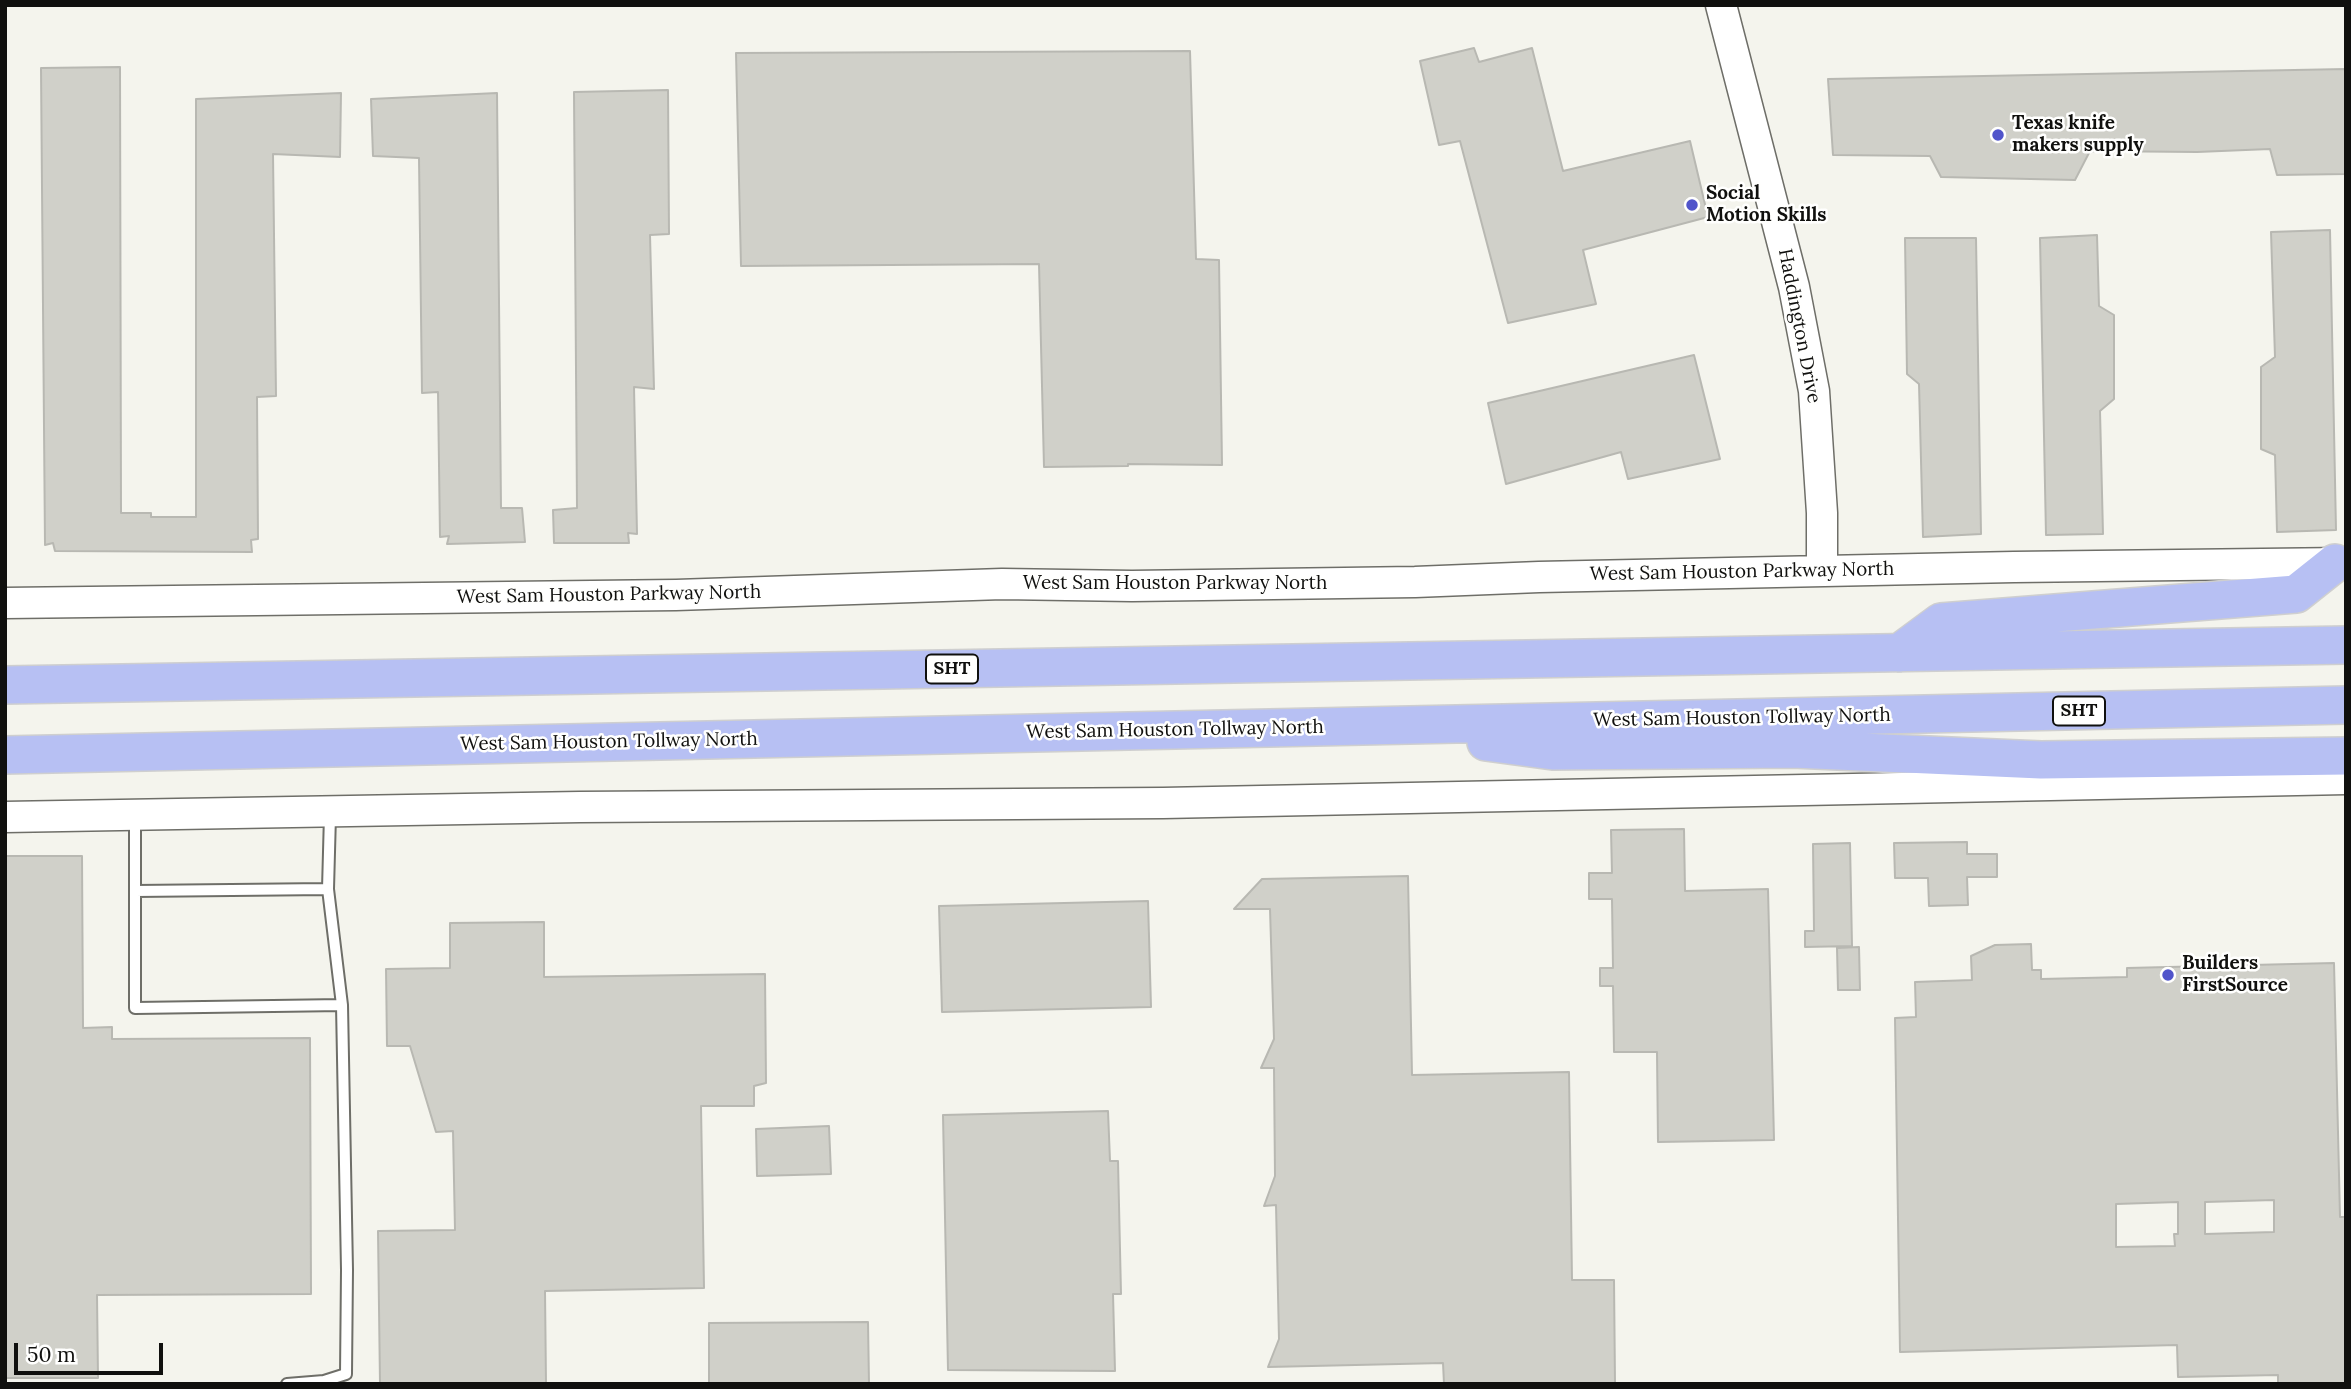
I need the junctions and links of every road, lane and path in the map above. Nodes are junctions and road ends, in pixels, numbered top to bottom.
1 (1721, 5) edge
2 (2341, 563) edge
3 (1822, 571) junction
4 (5, 603) edge
5 (2346, 645) edge
6 (1899, 653) junction
7 (5, 685) edge
8 (2346, 705) edge
9 (1353, 726) junction
10 (5, 755) edge
11 (2346, 756) edge
12 (2346, 779) edge
13 (330, 812) junction
14 (135, 815) junction
15 (5, 817) edge
16 (328, 889) junction
17 (135, 891) junction
18 (342, 1005) junction
19 (346, 1379) edge
20 (287, 1384) edge

1 - 3 main road, Haddington Drive
2 - 3 main road, West Sam Houston Parkway North
2 - 6 highway
3 - 4 main road, West Sam Houston Parkway North
5 - 6 highway, SHT
6 - 7 highway, SHT
8 - 9 highway, West Sam Houston Tollway North / SHT
9 - 10 highway, West Sam Houston Tollway North / SHT
9 - 11 highway
12 - 13 main road
13 - 14 main road
13 - 16 lane
14 - 15 main road
14 - 17 lane
16 - 17 lane
16 - 18 lane
17 - 18 lane
18 - 19 lane
19 - 20 lane

